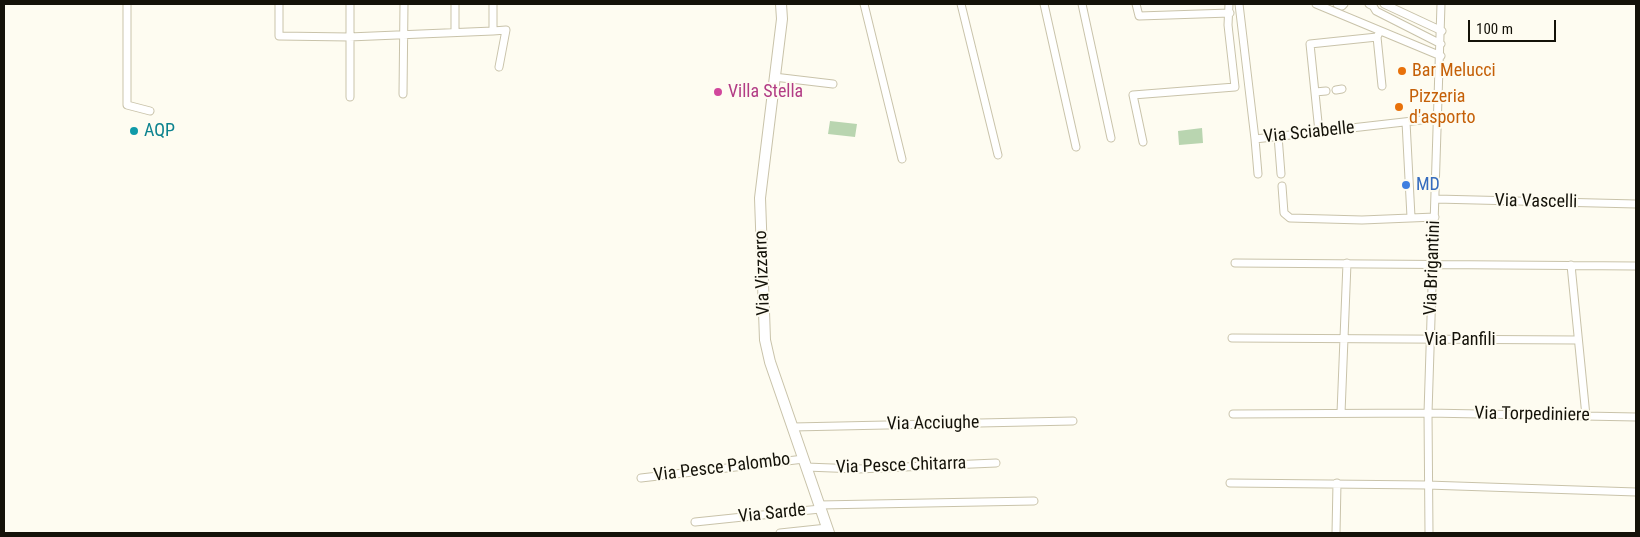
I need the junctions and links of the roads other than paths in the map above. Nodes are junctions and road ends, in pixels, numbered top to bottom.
1 (127, 4) edge
2 (279, 4) edge
3 (350, 4) edge
4 (404, 4) edge
5 (455, 4) edge
6 (492, 4) edge
7 (781, 4) edge
8 (864, 4) edge
9 (961, 4) edge
10 (1044, 4) edge
11 (1082, 4) edge
12 (1136, 4) edge
13 (1229, 4) edge
14 (1239, 4) edge
15 (1316, 4) edge
16 (1337, 4) edge
17 (1344, 4) edge
18 (1368, 4) edge
19 (1384, 4) edge
20 (1441, 4) edge
21 (1230, 13) junction
22 (493, 31) junction
23 (1442, 31) junction
24 (455, 32) junction
25 (404, 34) junction
26 (1378, 34) junction
27 (349, 37) junction
28 (1441, 44) junction
29 (1441, 56) junction
30 (499, 67) dead end
31 (774, 77) junction
32 (833, 84) dead end
33 (1382, 86) dead end
34 (1326, 91) dead end
35 (1315, 92) junction
36 (403, 94) dead end
37 (350, 97) dead end
38 (150, 111) dead end
39 (1439, 118) junction
40 (1406, 122) junction
41 (1319, 132) junction
42 (1278, 136) junction
43 (1110, 138) dead end
44 (1255, 138) junction
45 (1143, 142) dead end
46 (1076, 147) dead end
47 (998, 154) dead end
48 (902, 158) dead end
49 (1258, 174) dead end
50 (1282, 174) dead end
51 (1282, 186) dead end
52 (1436, 199) junction
53 (1636, 204) edge
54 (1411, 217) junction
55 (1435, 218) junction
56 (1235, 263) dead end
57 (1347, 263) junction
58 (1434, 264) junction
59 (1571, 265) junction
60 (1636, 266) edge
61 (1232, 338) dead end
62 (1343, 339) junction
63 (1431, 339) junction
64 (1577, 340) junction
65 (1341, 413) junction
66 (1428, 413) junction
67 (1233, 414) dead end
68 (1586, 416) junction
69 (1636, 417) edge
70 (1073, 421) dead end
71 (793, 427) junction
72 (805, 463) junction
73 (996, 463) dead end
74 (641, 478) dead end
75 (1230, 483) dead end
76 (1338, 483) junction
77 (1427, 485) junction
78 (1636, 492) edge
79 (1034, 501) dead end
80 (820, 507) junction
81 (695, 522) dead end
82 (828, 531) edge
83 (780, 533) edge
84 (1336, 533) edge
85 (1429, 533) edge

1 - 38 street
2 - 27 street
3 - 27 street
4 - 25 street
5 - 24 street
6 - 22 street
7 - 31 street, Via Vizzarro
8 - 48 street
9 - 47 street
10 - 46 street
11 - 43 street
12 - 21 street
13 - 21 street
14 - 44 street, Via Sciabelle
15 - 26 street
16 - 17 street
18 - 28 street
19 - 23 street
20 - 23 street, Via Brigantini
21 - 45 street
22 - 24 street
22 - 30 street
23 - 28 street, Via Brigantini
24 - 25 street
25 - 27 street
25 - 36 street
26 - 29 street
26 - 33 street
26 - 35 street
27 - 37 street
28 - 29 street, Via Brigantini
29 - 39 street, Via Brigantini
31 - 32 street
31 - 71 street, Via Vizzarro
34 - 35 street
35 - 41 street
39 - 40 street, Via Sciabelle
39 - 52 street, Via Brigantini
40 - 41 street, Via Sciabelle
40 - 54 street
41 - 42 street, Via Sciabelle
42 - 44 street, Via Sciabelle
42 - 50 street
44 - 49 street
51 - 54 street
52 - 53 street, Via Vascelli
52 - 55 street, Via Brigantini
54 - 55 street
55 - 58 street, Via Brigantini
56 - 57 street
57 - 58 street
57 - 62 street
58 - 59 street
58 - 63 street, Via Brigantini
59 - 60 street
59 - 64 street
61 - 62 street, Via Panfili
62 - 63 street, Via Panfili
62 - 65 street
63 - 64 street, Via Panfili
63 - 66 street, Via Brigantini
64 - 68 street
65 - 66 street, Via Torpediniere
65 - 67 street, Via Torpediniere
66 - 68 street, Via Torpediniere
66 - 77 street, Via Brigantini
68 - 69 street, Via Torpediniere
70 - 71 street, Via Acciughe
71 - 72 street, Via Vizzarro
72 - 73 street, Via Pesce Chitarra
72 - 74 street, Via Pesce Palombo
72 - 80 street, Via Vizzarro
75 - 76 street
76 - 77 street
76 - 84 street
77 - 78 street
77 - 85 street, Via Brigantini
79 - 80 street, Via Sarde
80 - 81 street, Via Sarde
80 - 82 street, Via Vizzarro
82 - 83 street

